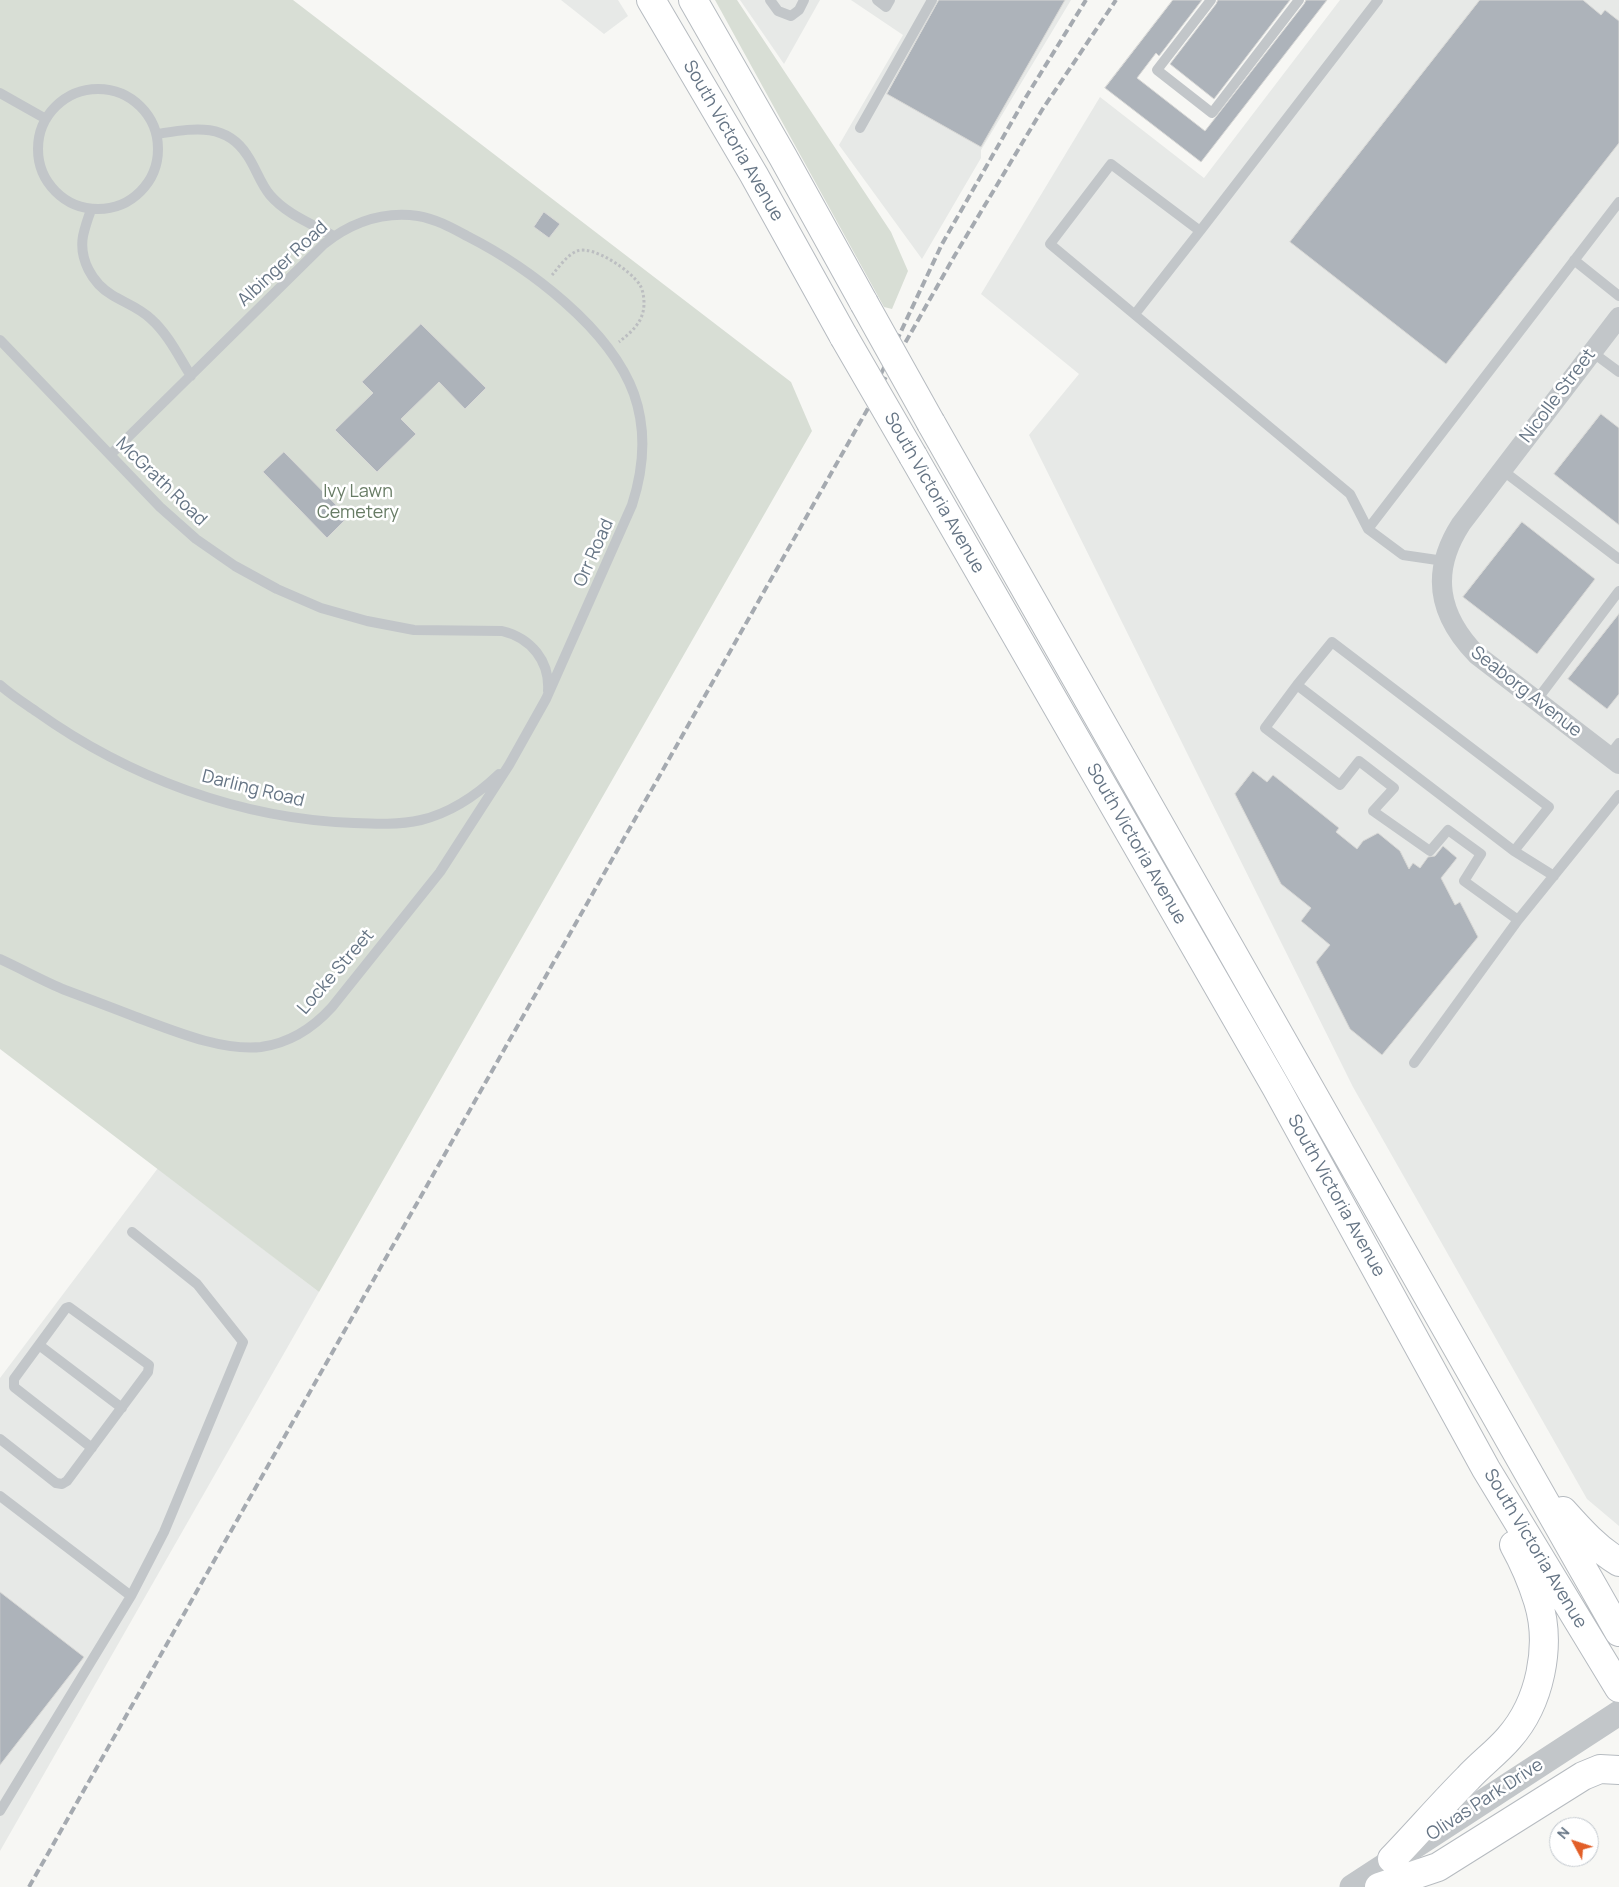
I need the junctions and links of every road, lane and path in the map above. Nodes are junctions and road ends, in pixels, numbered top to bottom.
1 (650, 0) edge
2 (693, 0) edge
3 (770, 0) edge
4 (804, 0) edge
5 (877, 0) edge
6 (890, 0) edge
7 (932, 0) edge
8 (1211, 0) edge
9 (1298, 0) edge
10 (1378, 0) edge
11 (0, 93) edge
12 (46, 119) junction
13 (860, 128) dead end
14 (157, 134) junction
15 (1619, 202) edge
16 (90, 210) junction
17 (1200, 231) junction
18 (334, 236) junction
19 (1574, 260) junction
20 (544, 286) junction
21 (1619, 296) edge
22 (1135, 314) junction
23 (1619, 317) edge
24 (0, 340) edge
25 (608, 347) junction
26 (1592, 352) junction
27 (1619, 372) edge
28 (192, 376) junction
29 (110, 455) junction
30 (1500, 473) junction
31 (1368, 529) junction
32 (1619, 559) edge
33 (1444, 561) junction
34 (1619, 591) edge
35 (0, 685) edge
36 (1297, 686) junction
37 (546, 699) junction
38 (1536, 701) junction
39 (1616, 754) edge
40 (509, 765) junction
41 (1619, 796) edge
42 (1514, 851) junction
43 (1554, 876) junction
44 (1518, 920) junction
45 (0, 959) edge
46 (1414, 1063) dead end
47 (132, 1232) dead end
48 (39, 1345) junction
49 (122, 1408) junction
50 (0, 1439) edge
51 (92, 1448) junction
52 (1526, 1467) junction
53 (1486, 1469) junction
54 (0, 1496) edge
55 (1619, 1562) edge
56 (131, 1596) junction
57 (1619, 1632) edge
58 (1619, 1688) edge
59 (1619, 1714) edge
60 (1619, 1770) edge
61 (0, 1811) edge
62 (1392, 1859) junction
63 (1352, 1887) edge
64 (1379, 1887) edge

1 - 53 main road, South Victoria Avenue, bridge
2 - 52 main road, South Victoria Avenue, bridge
3 - 4 lane
5 - 6 lane
7 - 13 lane
8 - 9 lane
10 - 17 lane
11 - 12 lane
12 - 14 lane
12 - 16 lane
14 - 16 lane
14 - 18 lane
15 - 19 lane
16 - 28 lane
17 - 22 lane
17 - 22 lane
18 - 20 lane, Albinger Road
18 - 28 lane, Albinger Road
19 - 21 lane
19 - 31 lane
20 - 25 lane, Albinger Road
20 - 25 path
22 - 31 lane
23 - 26 street, Nicolle Street
24 - 29 lane, McGrath Road
25 - 37 lane, Orr Road
26 - 27 lane
26 - 30 street, Nicolle Street
28 - 29 lane, Albinger Road
29 - 37 lane, McGrath Road
30 - 32 lane
30 - 33 street, Seaborg Avenue
31 - 33 lane
33 - 38 street, Seaborg Avenue
34 - 38 lane
35 - 40 lane, Darling Road
36 - 42 lane
36 - 42 lane
36 - 44 lane
37 - 40 lane, Orr Road
38 - 39 street, Seaborg Avenue
40 - 45 lane, Locke Street
41 - 43 lane
42 - 43 lane
43 - 44 lane
44 - 46 lane
47 - 56 lane
48 - 49 lane
48 - 49 lane
48 - 51 lane
49 - 51 lane
50 - 51 lane
52 - 55 main road
52 - 57 main road, South Victoria Avenue
53 - 58 main road, South Victoria Avenue
53 - 62 main road
54 - 56 lane
56 - 61 lane
59 - 62 street, Olivas Park Drive
60 - 64 main road
62 - 63 street, Olivas Park Drive

